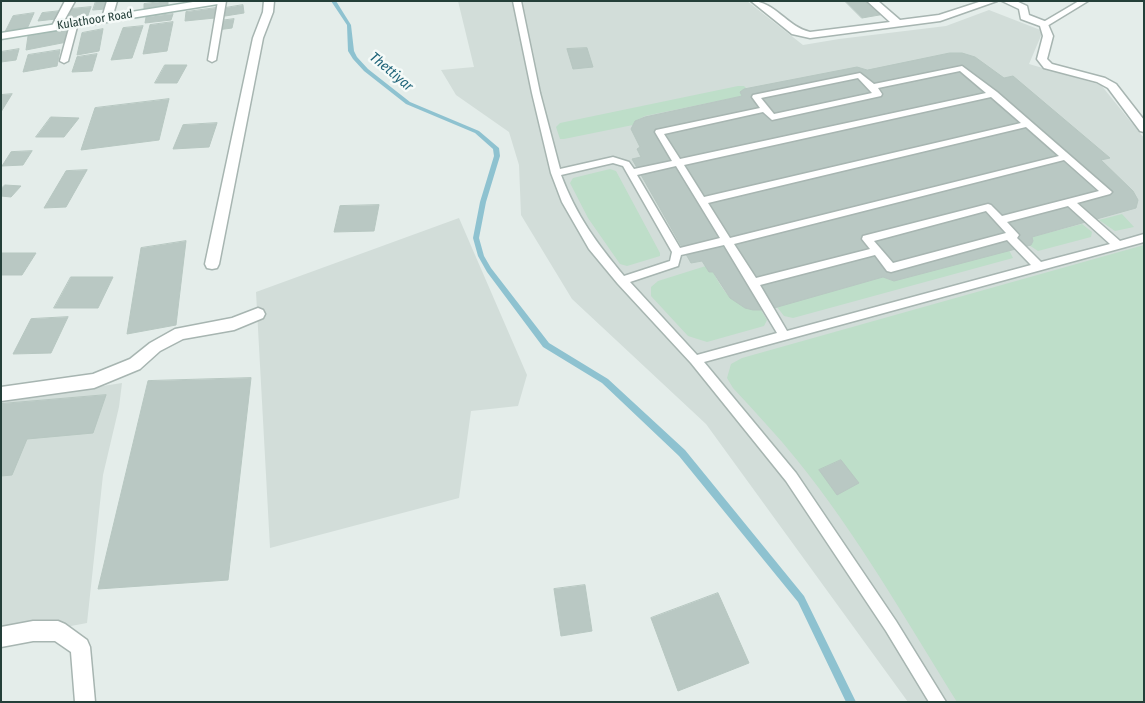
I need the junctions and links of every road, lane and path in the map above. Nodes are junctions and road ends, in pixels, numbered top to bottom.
1 (70, 1) edge
2 (112, 1) edge
3 (218, 1) edge
4 (222, 1) edge
5 (269, 1) edge
6 (517, 1) edge
7 (756, 1) edge
8 (872, 1) edge
9 (992, 1) edge
10 (1007, 1) edge
11 (1085, 1) edge
12 (107, 18) junction
13 (74, 23) junction
14 (898, 24) junction
15 (1044, 24) junction
16 (57, 26) junction
17 (1, 36) edge
18 (212, 60) dead end
19 (64, 61) dead end
20 (872, 87) junction
21 (994, 94) junction
22 (766, 110) junction
23 (1027, 124) junction
24 (1144, 128) edge
25 (1066, 157) junction
26 (678, 163) junction
27 (556, 173) junction
28 (631, 173) junction
29 (702, 201) junction
30 (1070, 202) junction
31 (1000, 220) junction
32 (1009, 236) junction
33 (1144, 238) edge
34 (726, 241) junction
35 (1118, 245) junction
36 (877, 251) junction
37 (677, 252) junction
38 (212, 264) dead end
39 (1039, 266) junction
40 (622, 281) junction
41 (753, 283) junction
42 (258, 314) dead end
43 (784, 336) junction
44 (695, 360) junction
45 (1, 394) edge
46 (1, 637) edge
47 (85, 702) edge
48 (938, 702) edge

1 - 16 street
2 - 12 street
3 - 12 street, Kulathoor Road
4 - 18 lane
5 - 38 street
6 - 27 lane
7 - 14 street
8 - 14 street
9 - 14 street
10 - 15 street
11 - 15 lane
12 - 13 street, Kulathoor Road
13 - 16 street, Kulathoor Road
13 - 19 lane
15 - 24 street
16 - 17 street, Kulathoor Road
20 - 21 lane
20 - 22 lane
20 - 22 lane
21 - 23 lane
21 - 26 lane
22 - 26 lane
23 - 25 lane
23 - 29 lane
25 - 30 lane
25 - 34 lane
26 - 28 lane
26 - 29 lane
27 - 28 lane
27 - 40 lane
28 - 37 lane
29 - 34 lane
30 - 31 lane
30 - 35 lane
31 - 32 lane
31 - 36 lane
32 - 36 lane
32 - 39 lane
33 - 35 lane
34 - 37 lane
34 - 41 lane
35 - 39 lane
36 - 41 lane
37 - 40 lane
39 - 43 lane
40 - 44 lane
41 - 43 lane
42 - 45 street
43 - 44 lane
44 - 48 lane
46 - 47 street

